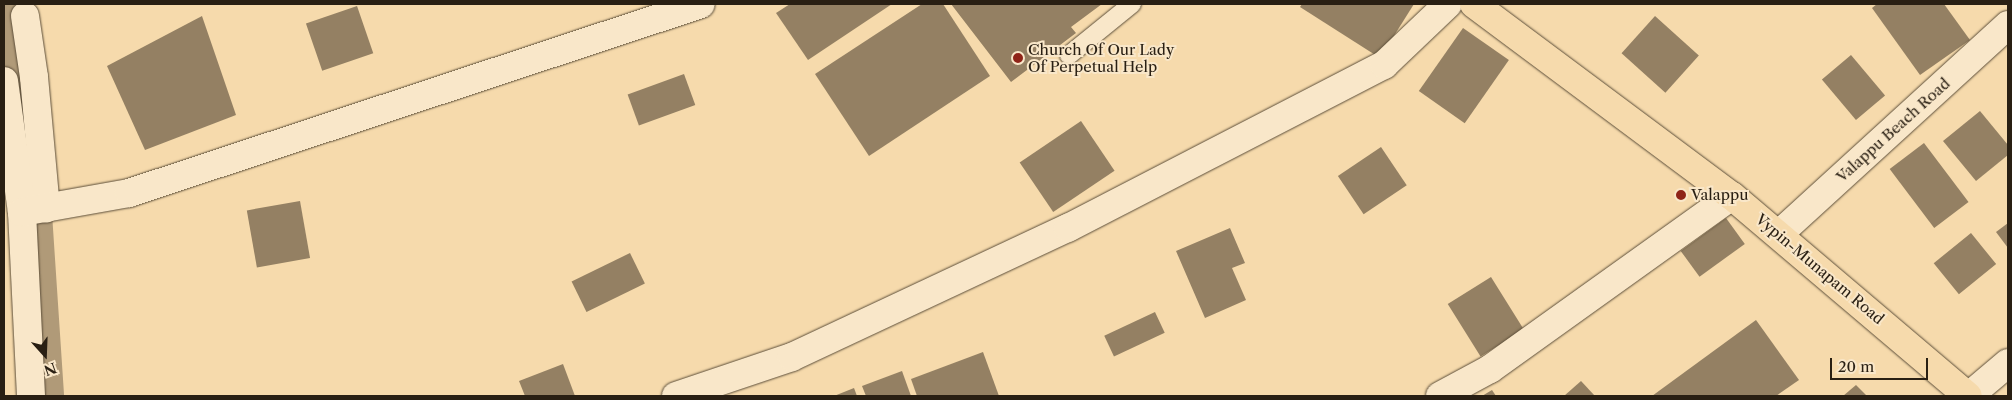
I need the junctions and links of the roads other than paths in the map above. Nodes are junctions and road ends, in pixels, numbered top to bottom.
1 (701, 4) edge
2 (1132, 4) edge
3 (1448, 4) edge
4 (1474, 4) edge
5 (25, 16) dead end
6 (2008, 25) edge
7 (1069, 55) dead end
8 (4, 81) edge
9 (1732, 196) junction
10 (34, 210) junction
11 (1779, 234) junction
12 (2008, 363) edge
13 (31, 396) edge
14 (676, 396) edge
15 (1440, 396) edge
16 (1969, 396) edge

1 - 10 street
2 - 7 lane
3 - 14 street
4 - 9 main road, Vypin-Munapam Road
5 - 10 street
6 - 11 street, Valappu Beach Road
8 - 10 street
9 - 11 main road, Vypin-Munapam Road
9 - 15 street
10 - 13 street
11 - 16 main road, Vypin-Munapam Road
12 - 16 street

